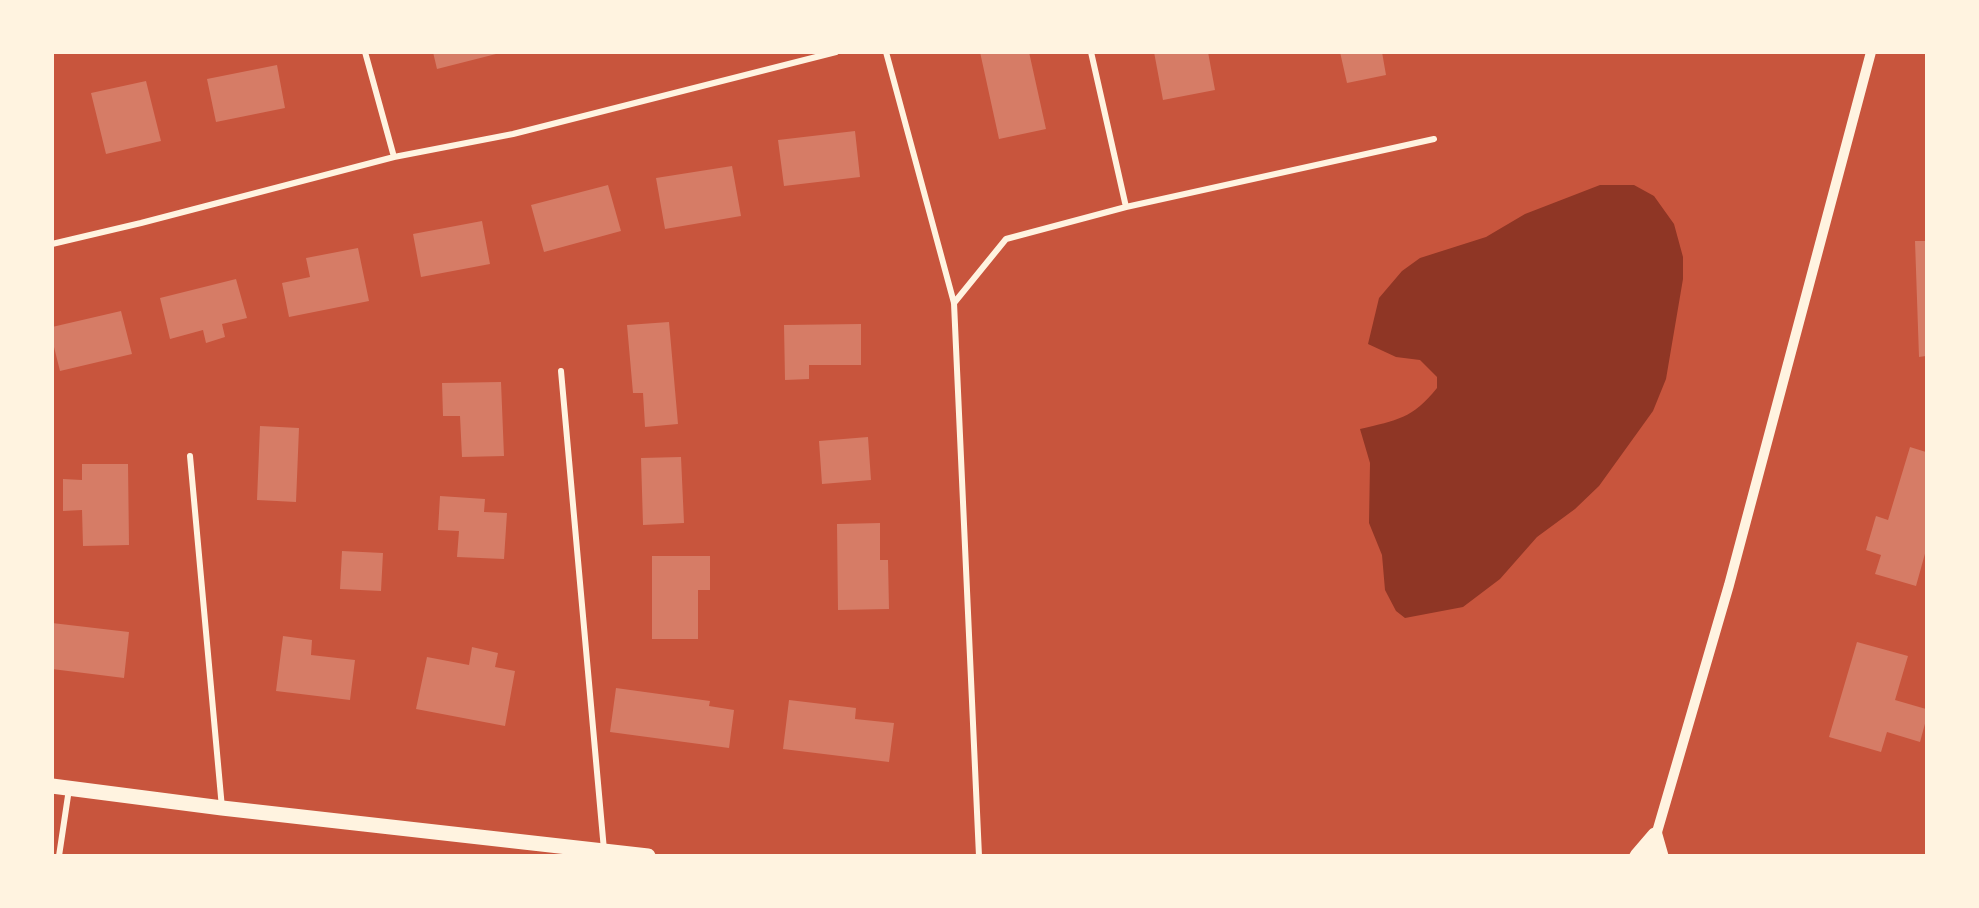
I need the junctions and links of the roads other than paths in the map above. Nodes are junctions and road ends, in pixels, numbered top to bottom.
1 (365, 52) edge
2 (836, 52) edge
3 (886, 52) edge
4 (1091, 52) edge
5 (1869, 57) edge
6 (1434, 139) dead end
7 (394, 157) junction
8 (1126, 207) junction
9 (52, 244) edge
10 (954, 303) junction
11 (561, 371) dead end
12 (190, 456) dead end
13 (52, 786) edge
14 (69, 788) junction
15 (222, 808) junction
16 (1655, 836) junction
17 (604, 850) junction
18 (60, 855) edge
19 (648, 855) edge
20 (979, 855) edge
21 (1637, 855) edge
22 (1650, 855) edge
23 (1661, 855) edge

1 - 7 street
2 - 7 street
3 - 10 street
4 - 8 street
5 - 16 street
6 - 8 street
7 - 9 street
8 - 10 street
10 - 20 street
11 - 17 street
12 - 15 street
13 - 14 main road
14 - 15 main road
14 - 18 street
15 - 17 main road
16 - 21 main road
16 - 22 street
16 - 23 main road
17 - 19 main road

